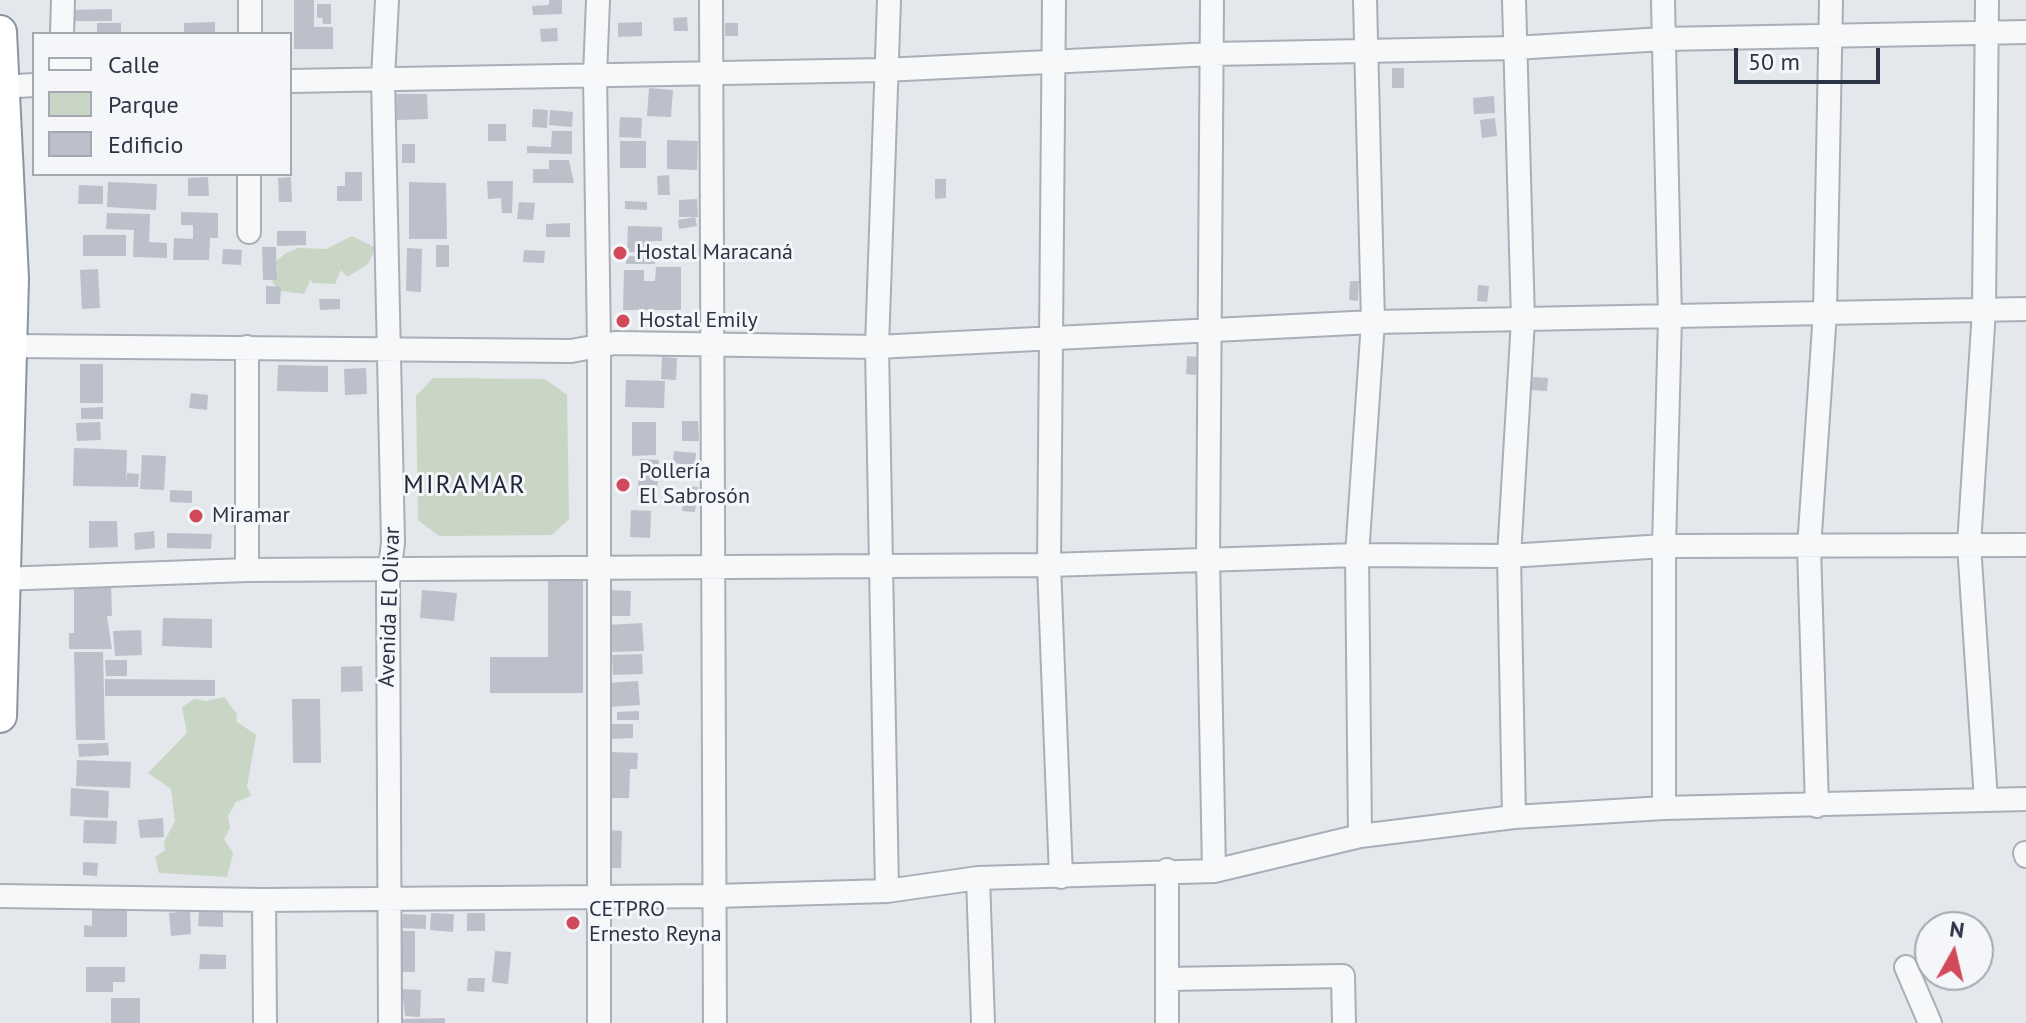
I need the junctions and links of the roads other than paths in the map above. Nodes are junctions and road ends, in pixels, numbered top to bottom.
1 (63, 0) edge
2 (250, 0) edge
3 (387, 0) edge
4 (598, 0) edge
5 (711, 0) edge
6 (889, 0) edge
7 (1054, 0) edge
8 (1212, 0) edge
9 (1365, 0) edge
10 (1514, 0) edge
11 (1663, 0) edge
12 (1831, 0) edge
13 (1987, 0) edge
14 (0, 32) edge
15 (62, 32) edge
16 (250, 32) edge
17 (2026, 32) edge
18 (1987, 33) junction
19 (1831, 35) junction
20 (1663, 39) junction
21 (1514, 48) junction
22 (1367, 51) junction
23 (1212, 54) junction
24 (1054, 61) junction
25 (884, 70) junction
26 (712, 74) junction
27 (595, 75) junction
28 (383, 79) junction
29 (292, 81) edge
30 (13, 86) edge
31 (249, 176) edge
32 (249, 232) dead end
33 (2026, 309) edge
34 (1984, 310) junction
35 (1825, 312) junction
36 (1670, 318) junction
37 (1523, 320) junction
38 (1373, 322) junction
39 (1210, 330) junction
40 (1051, 338) junction
41 (711, 344) junction
42 (12, 346) junction
43 (599, 346) junction
44 (247, 347) junction
45 (877, 347) junction
46 (389, 349) junction
47 (1969, 545) junction
48 (2026, 545) edge
49 (1664, 546) junction
50 (1809, 548) junction
51 (1357, 555) junction
52 (1509, 556) junction
53 (1208, 559) junction
54 (711, 564) junction
55 (598, 565) junction
56 (879, 565) junction
57 (1049, 565) junction
58 (390, 569) junction
59 (247, 570) junction
60 (2, 580) edge
61 (0, 716) edge
62 (2026, 799) edge
63 (1986, 800) junction
64 (1817, 806) junction
65 (1664, 808) junction
66 (1514, 817) junction
67 (1360, 836) junction
68 (1167, 870) junction
69 (1214, 871) junction
70 (1061, 877) junction
71 (978, 878) junction
72 (887, 891) junction
73 (0, 896) edge
74 (715, 896) junction
75 (596, 897) junction
76 (388, 899) junction
77 (264, 900) junction
78 (1906, 967) dead end
79 (1167, 979) junction
80 (265, 1023) edge
81 (390, 1023) edge
82 (599, 1023) edge
83 (715, 1023) edge
84 (983, 1023) edge
85 (1167, 1023) edge
86 (1344, 1023) edge
87 (1930, 1023) edge

1 - 15 street
2 - 16 street
3 - 28 street, Avenida El Olivar
4 - 27 street
5 - 26 street
6 - 25 street
7 - 24 street
8 - 23 street
9 - 22 street
10 - 21 street
11 - 20 street
12 - 19 street
13 - 18 street
14 - 30 highway
17 - 18 street
18 - 19 street
18 - 34 street
19 - 20 street
19 - 35 street
20 - 21 street
20 - 36 street
21 - 22 street
21 - 37 street
22 - 23 street
22 - 38 street
23 - 24 street
23 - 39 street
24 - 25 street
24 - 40 street
25 - 26 street
25 - 45 street
26 - 27 street
26 - 41 street
27 - 28 street
27 - 43 street
28 - 29 street
28 - 46 street, Avenida El Olivar
30 - 42 highway
31 - 32 street
33 - 34 street
34 - 35 street
34 - 47 street
35 - 36 street
35 - 50 street
36 - 37 street
36 - 49 street
37 - 38 street
37 - 52 street
38 - 39 street
38 - 51 street
39 - 40 street
39 - 53 street
40 - 45 street
40 - 57 street
41 - 43 street
41 - 45 street
41 - 54 street
42 - 44 street
42 - 60 highway
43 - 46 street
43 - 55 street
44 - 46 street
44 - 59 street
45 - 56 street
46 - 58 street, Avenida El Olivar
47 - 48 street
47 - 50 street
47 - 63 street
49 - 50 street
49 - 52 street
49 - 65 street
50 - 64 street
51 - 52 street
51 - 53 street
51 - 67 street
52 - 66 street
53 - 57 street
53 - 69 street
54 - 55 street
54 - 56 street
54 - 74 street
55 - 58 street
55 - 75 street
56 - 57 street
56 - 72 street
57 - 70 street
58 - 59 street
58 - 76 street, Avenida El Olivar
59 - 60 street
60 - 61 highway
62 - 63 street
63 - 64 street
64 - 65 street
65 - 66 street
66 - 67 street
67 - 69 street
68 - 69 street
68 - 70 street
68 - 79 street
70 - 71 street
71 - 72 street
71 - 84 street
72 - 74 street
73 - 77 street
74 - 75 street
74 - 83 street
75 - 76 street
75 - 82 street
76 - 77 street
76 - 81 street, Avenida El Olivar
77 - 80 street
78 - 87 street
79 - 85 street
79 - 86 street

